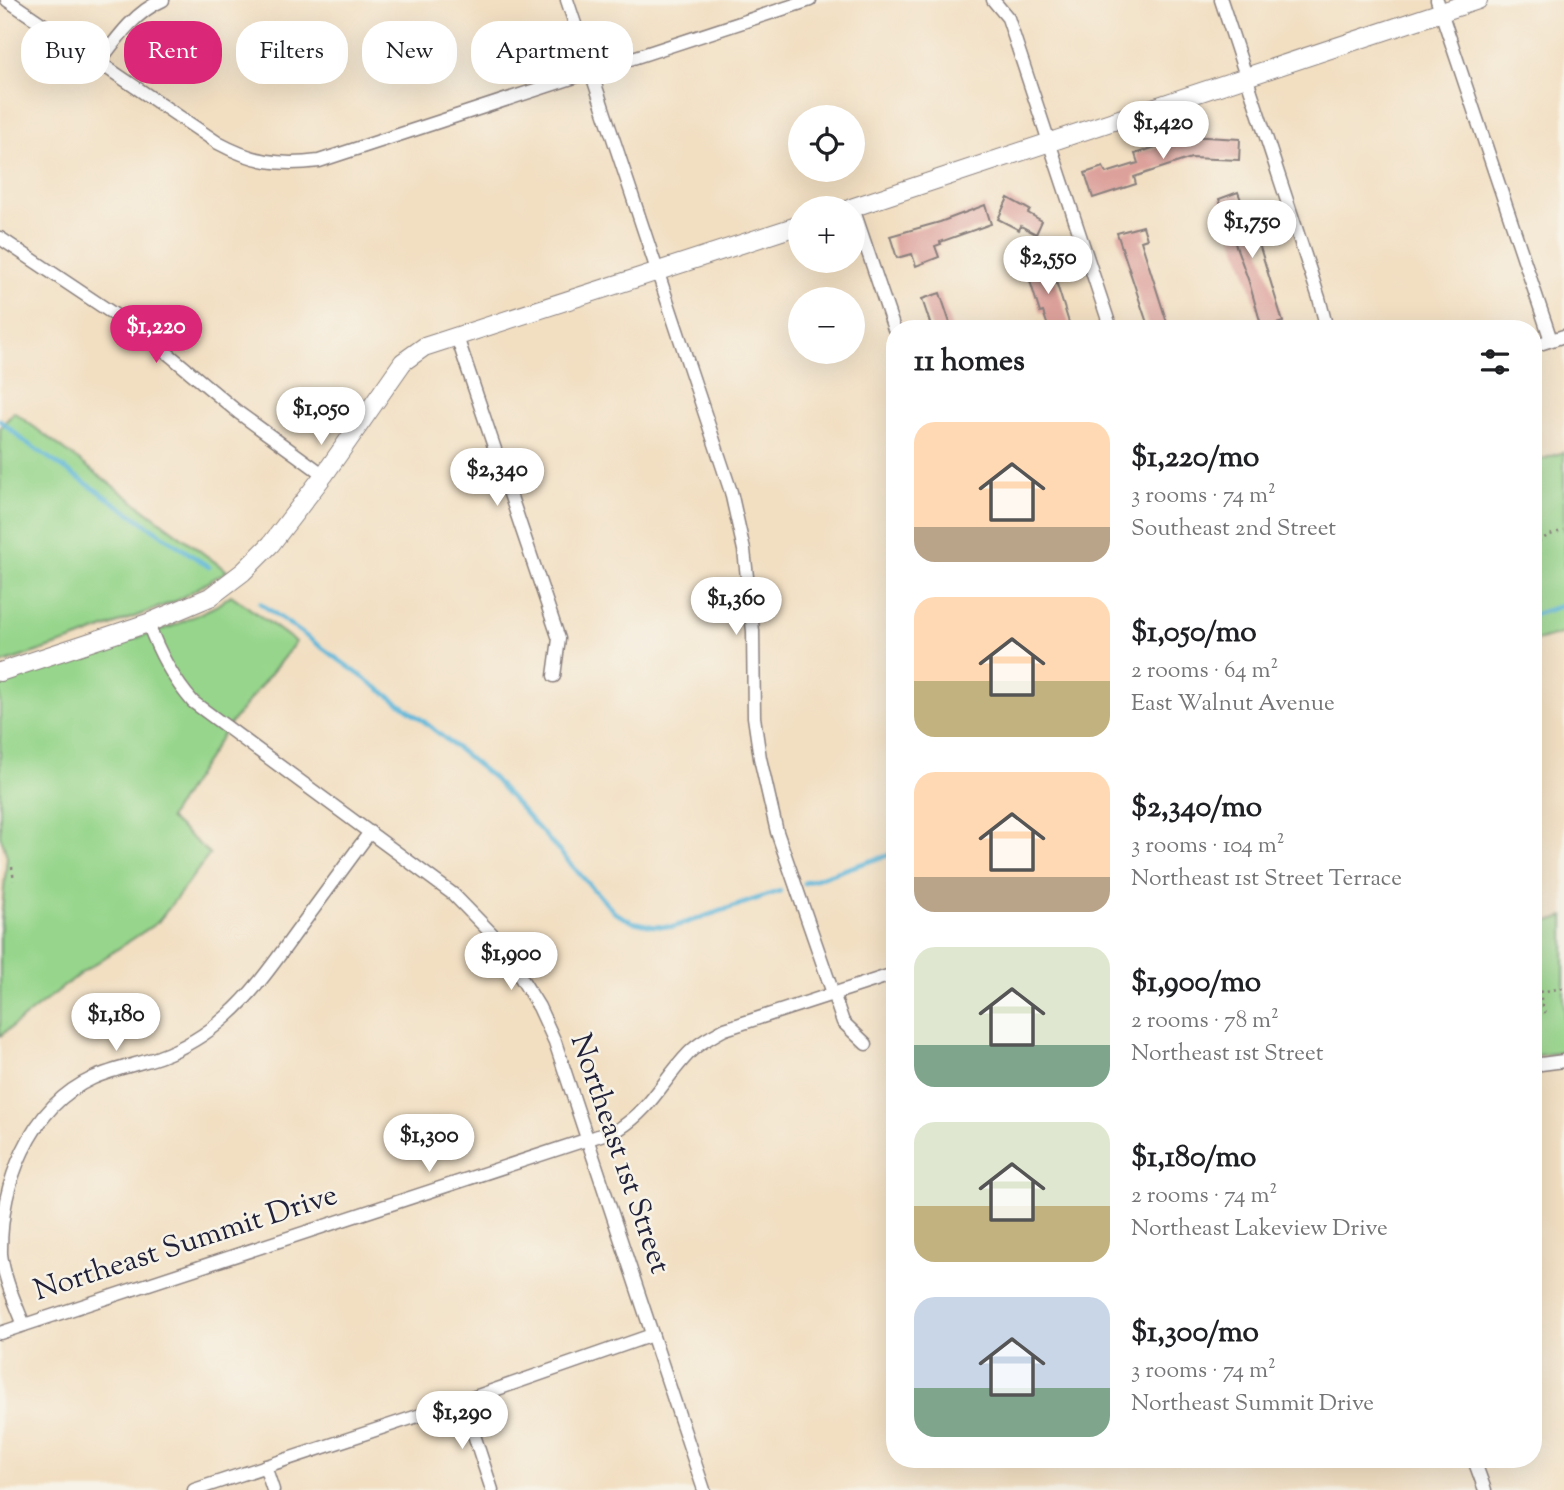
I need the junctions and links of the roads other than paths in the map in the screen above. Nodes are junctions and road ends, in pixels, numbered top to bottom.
1 (7, 0) edge
2 (163, 0) edge
3 (567, 0) edge
4 (810, 0) edge
5 (993, 0) edge
6 (1221, 0) edge
7 (1478, 0) edge
8 (1439, 6) edge
9 (39, 21) edge
10 (574, 21) edge
11 (110, 48) edge
12 (633, 60) edge
13 (110, 68) edge
14 (1245, 77) junction
15 (561, 84) edge
16 (595, 84) edge
17 (1050, 141) junction
18 (865, 204) edge
19 (788, 229) edge
20 (0, 239) edge
21 (865, 245) edge
22 (658, 272) junction
23 (891, 320) edge
24 (1108, 320) edge
25 (1325, 320) edge
26 (457, 337) junction
27 (1558, 338) edge
28 (324, 475) junction
29 (148, 623) junction
30 (0, 672) edge
31 (554, 676) dead end
32 (370, 831) junction
33 (886, 977) edge
34 (833, 994) junction
35 (866, 1044) dead end
36 (1564, 1061) edge
37 (1542, 1064) edge
38 (587, 1139) junction
39 (23, 1325) junction
40 (0, 1333) edge
41 (652, 1335) junction
42 (463, 1401) junction
43 (265, 1466) junction
44 (1477, 1468) edge
45 (194, 1490) edge
46 (273, 1490) edge
47 (492, 1490) edge
48 (704, 1490) edge
49 (1485, 1490) edge

1 - 9 street
2 - 11 street
3 - 10 street
4 - 12 street
5 - 17 street
6 - 14 street
7 - 8 street
8 - 14 street
8 - 27 street
13 - 15 street
14 - 17 street
14 - 25 street
16 - 22 street
17 - 18 street
17 - 24 street
19 - 22 street
20 - 28 street
21 - 23 street
22 - 26 street
22 - 34 street
26 - 28 street
26 - 31 street
28 - 29 street
29 - 30 street
29 - 32 street, Northeast 1st Street
32 - 38 street, Northeast 1st Street
32 - 39 street
33 - 34 street, Northeast Summit Drive
34 - 35 street
34 - 38 street, Northeast Summit Drive
36 - 37 street
38 - 39 street, Northeast Summit Drive
38 - 41 street, Northeast 1st Street
39 - 40 street, Northeast Summit Drive
41 - 42 street
41 - 48 street, Northeast 1st Street
42 - 43 street
42 - 47 street
43 - 45 street
43 - 46 street
44 - 49 street

